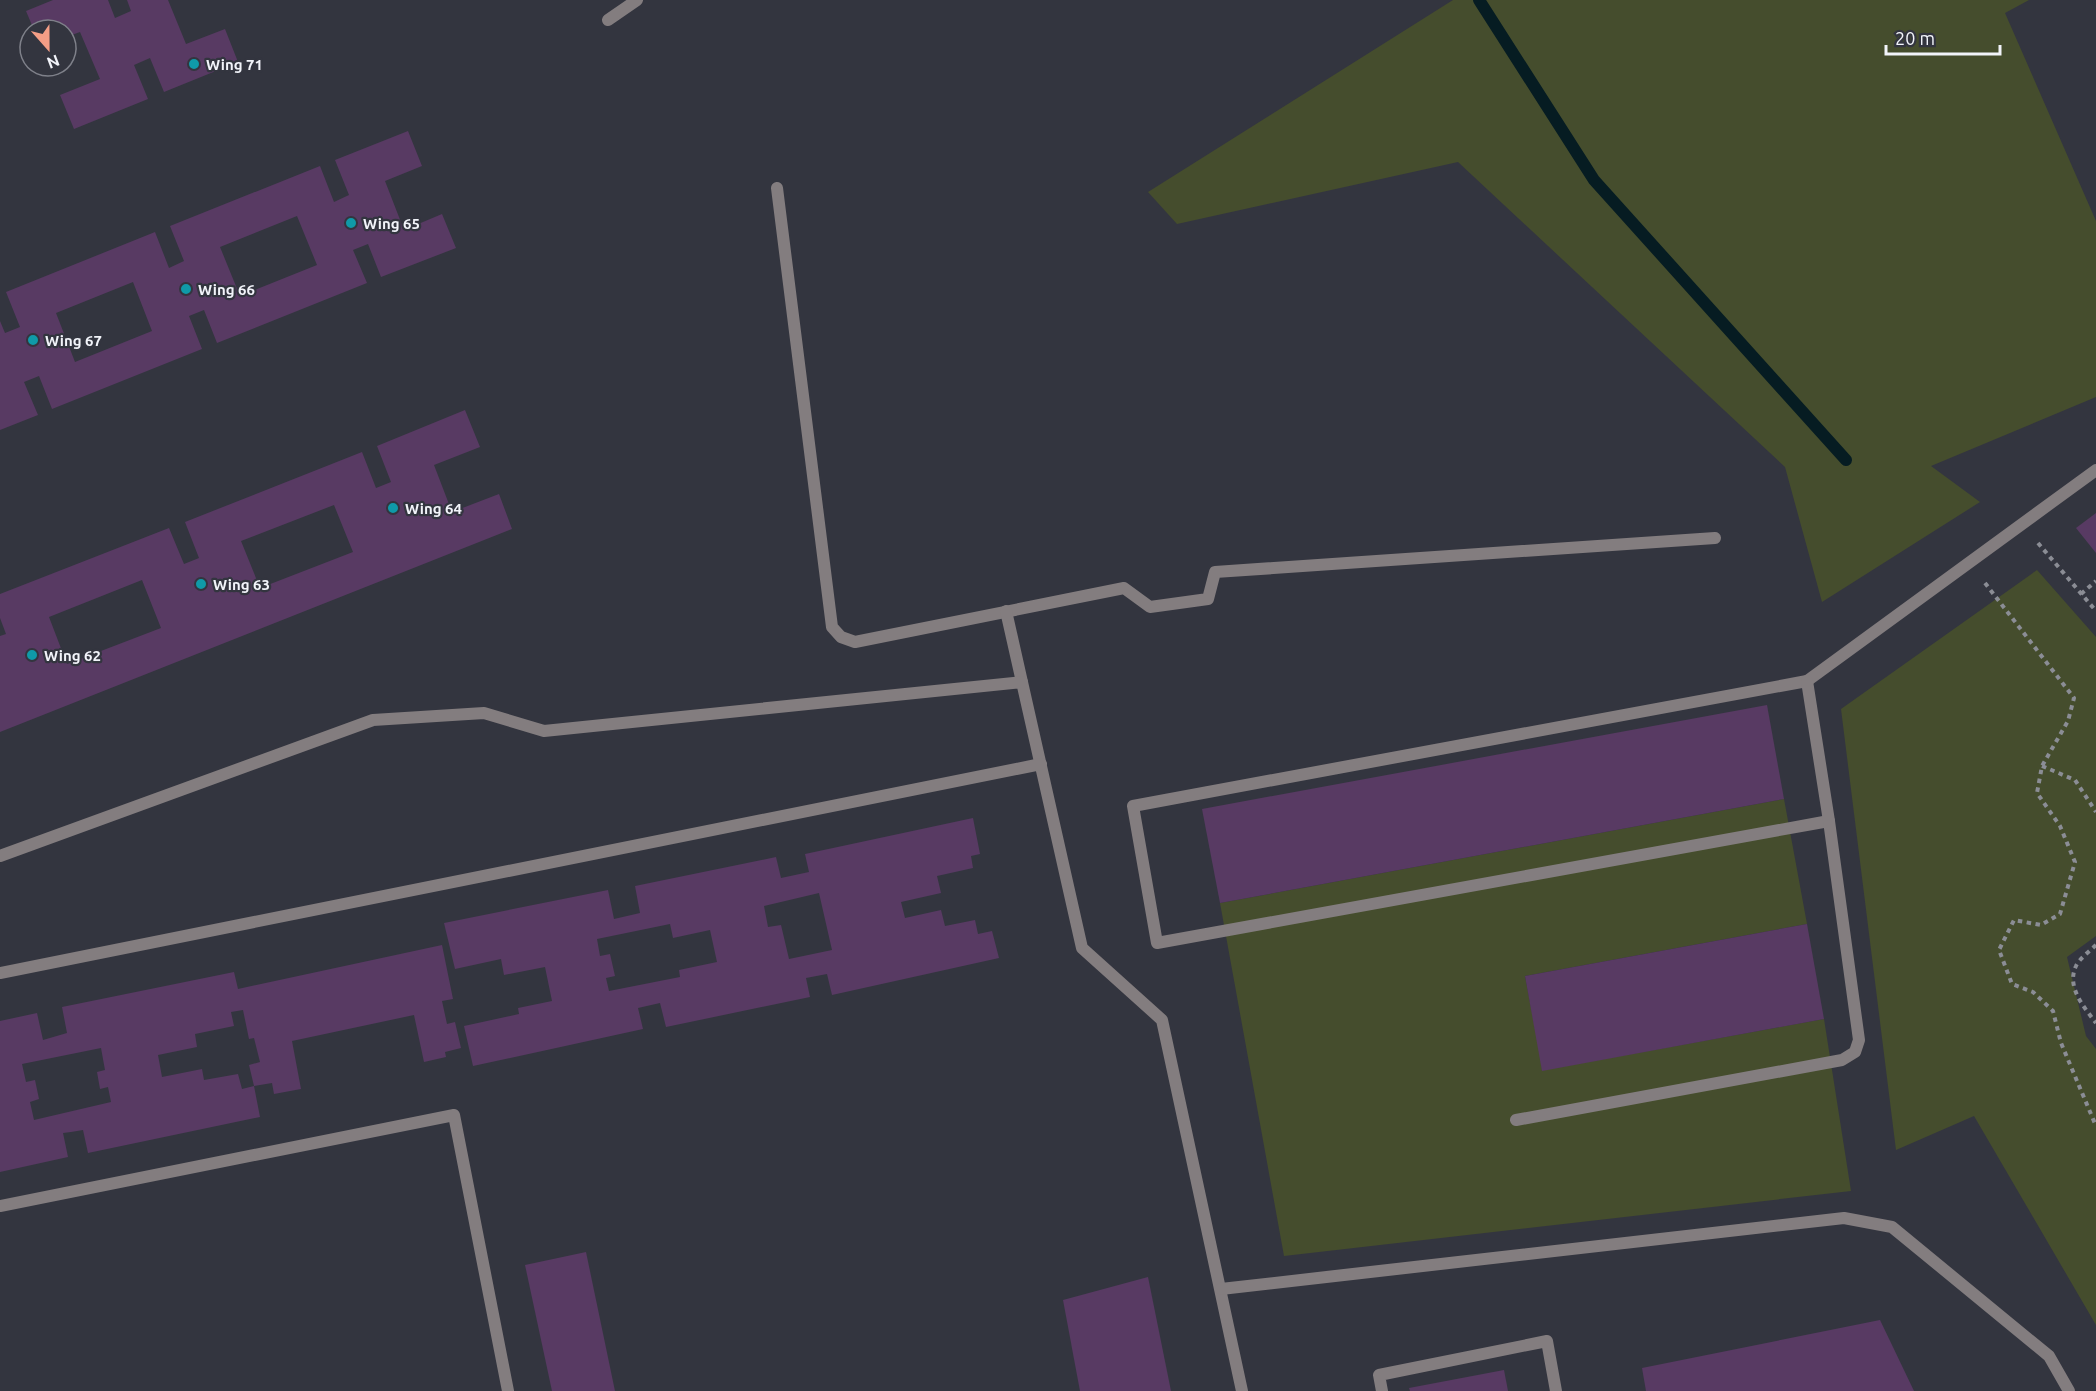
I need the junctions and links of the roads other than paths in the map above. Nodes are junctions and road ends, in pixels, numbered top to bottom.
1 (637, 0) edge
2 (608, 20) dead end
3 (777, 188) dead end
4 (2096, 470) edge
5 (1715, 537) dead end
6 (1006, 611) junction
7 (1808, 681) junction
8 (1022, 682) junction
9 (1041, 764) junction
10 (1829, 821) junction
11 (0, 856) edge
12 (0, 973) edge
13 (1516, 1120) dead end
14 (0, 1206) edge
15 (1221, 1289) junction
16 (508, 1391) edge
17 (1242, 1391) edge
18 (1382, 1391) edge
19 (1556, 1391) edge
20 (2069, 1391) edge

1 - 2 street
3 - 6 street
4 - 7 street
5 - 6 street
6 - 8 street
7 - 10 street
7 - 10 street
8 - 9 street
8 - 11 street
9 - 12 street
9 - 15 street
10 - 13 street
14 - 16 street
15 - 17 street
15 - 20 street
18 - 19 street

